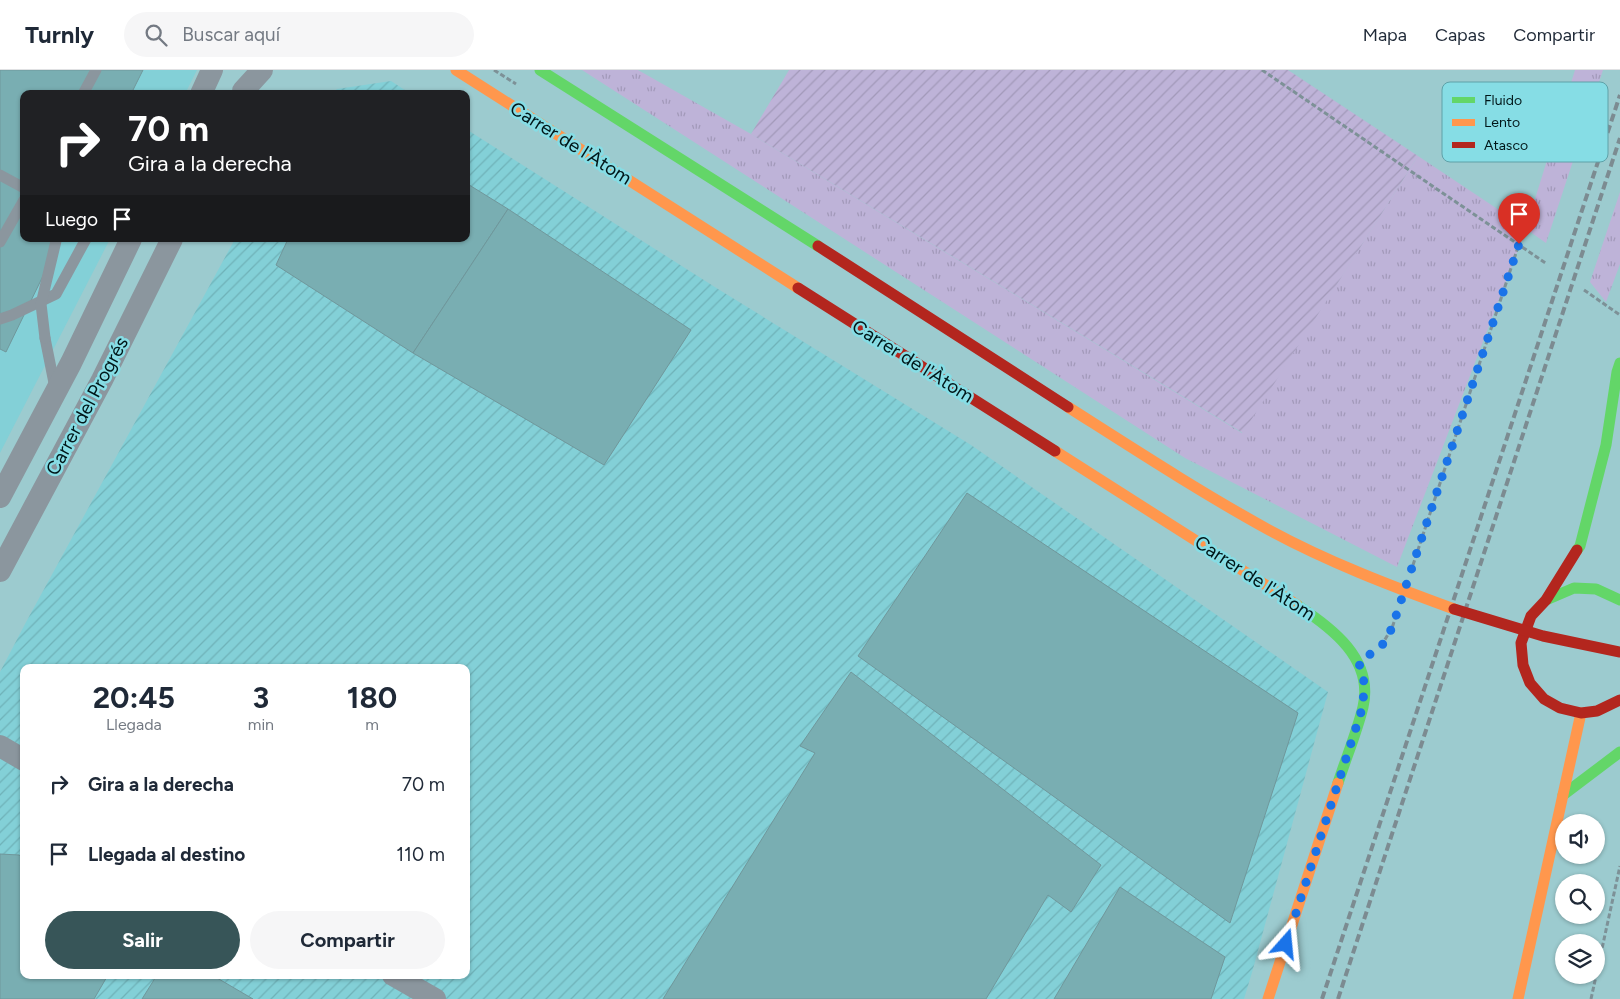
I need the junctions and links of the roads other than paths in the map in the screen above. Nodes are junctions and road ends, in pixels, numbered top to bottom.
1 (96, 70) edge
2 (212, 70) edge
3 (262, 70) edge
4 (456, 70) edge
5 (540, 70) edge
6 (245, 85) edge
7 (85, 90) edge
8 (203, 90) edge
9 (0, 175) edge
10 (20, 186) edge
11 (20, 207) edge
12 (0, 242) edge
13 (56, 242) edge
14 (84, 242) edge
15 (130, 242) edge
16 (171, 242) edge
17 (0, 319) edge
18 (1620, 363) edge
19 (56, 392) junction
20 (0, 497) edge
21 (0, 571) edge
22 (1546, 600) junction
23 (1620, 600) edge
24 (1620, 652) edge
25 (1619, 701) edge
26 (1580, 713) junction
27 (0, 746) edge
28 (1620, 752) edge
29 (20, 758) edge
30 (1562, 795) junction
31 (400, 979) edge
32 (435, 999) edge
33 (1268, 999) edge
34 (1518, 999) edge

1 - 7 lane
2 - 8 street
3 - 6 street
4 - 33 street, Carrer de l'Àtom
5 - 24 street, bridge
9 - 10 lane
11 - 12 lane
13 - 19 lane, bridge
14 - 17 lane
15 - 19 street, Carrer del Progrés
16 - 21 street, Carrer del Progrés
18 - 22 street
19 - 20 street, Carrer del Progrés
22 - 23 street
22 - 26 street
25 - 26 street
26 - 30 street
27 - 29 street
28 - 30 street
30 - 34 street
31 - 32 street

